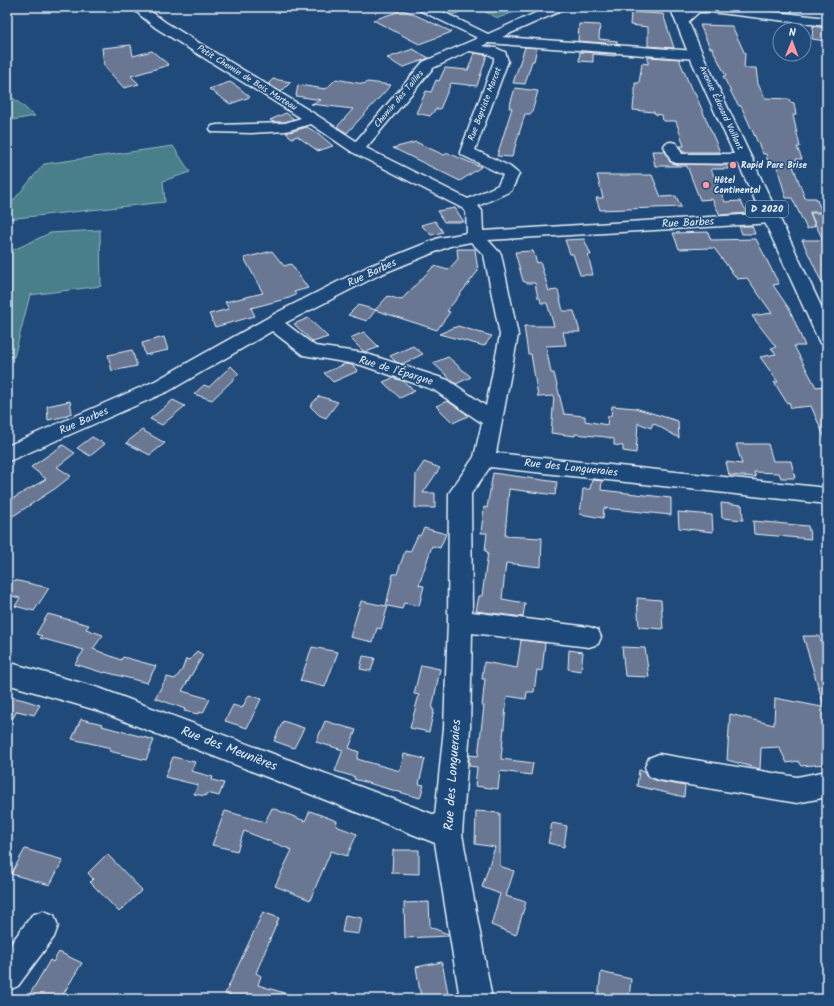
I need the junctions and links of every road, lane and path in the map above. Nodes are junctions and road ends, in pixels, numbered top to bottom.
1 (138, 7) edge
2 (423, 7) edge
3 (559, 7) edge
4 (676, 7) edge
5 (682, 7) edge
6 (704, 8) edge
7 (682, 21) junction
8 (827, 22) edge
9 (488, 38) junction
10 (468, 48) junction
11 (696, 55) junction
12 (313, 119) junction
13 (217, 129) dead end
14 (671, 146) dead end
15 (357, 149) junction
16 (745, 159) junction
17 (468, 204) junction
18 (772, 218) junction
19 (475, 236) junction
20 (273, 323) junction
21 (827, 339) edge
22 (493, 421) junction
23 (7, 455) edge
24 (484, 458) junction
25 (827, 496) edge
26 (460, 621) junction
27 (589, 637) dead end
28 (7, 673) edge
29 (658, 767) dead end
30 (827, 784) edge
31 (448, 834) junction
32 (43, 926) dead end
33 (7, 975) edge
34 (476, 999) edge

1 - 12 street, Petit Chemin de Bois Marteau
2 - 9 street
3 - 9 street, Chemin des Tailles
4 - 5 street
4 - 6 street
4 - 7 street, Avenue Édouard Vaillant / D 2020
6 - 7 street
6 - 8 street
7 - 11 street, Avenue Édouard Vaillant / D 2020
9 - 10 street, Chemin des Tailles
9 - 11 street
10 - 15 street, Chemin des Tailles
10 - 17 street, Rue Baptiste Marcet
11 - 16 street, Avenue Édouard Vaillant / D 2020
12 - 13 street
12 - 15 street, Petit Chemin de Bois Marteau
14 - 16 street
15 - 17 street
16 - 18 street, Avenue Édouard Vaillant / D 2020
17 - 19 street
18 - 19 street, Rue Barbes
18 - 21 street, Avenue Édouard Vaillant / D 2020
19 - 20 street, Rue Barbes
19 - 22 street
20 - 22 street, Rue de l'Épargne
20 - 23 street, Rue Barbes
22 - 24 street
24 - 25 street, Rue des Longueraies
24 - 26 street, Rue des Longueraies
26 - 27 street
26 - 31 street, Rue des Longueraies
28 - 31 street, Rue des Meunières
29 - 30 street
31 - 34 street, Rue des Longueraies
32 - 33 street

